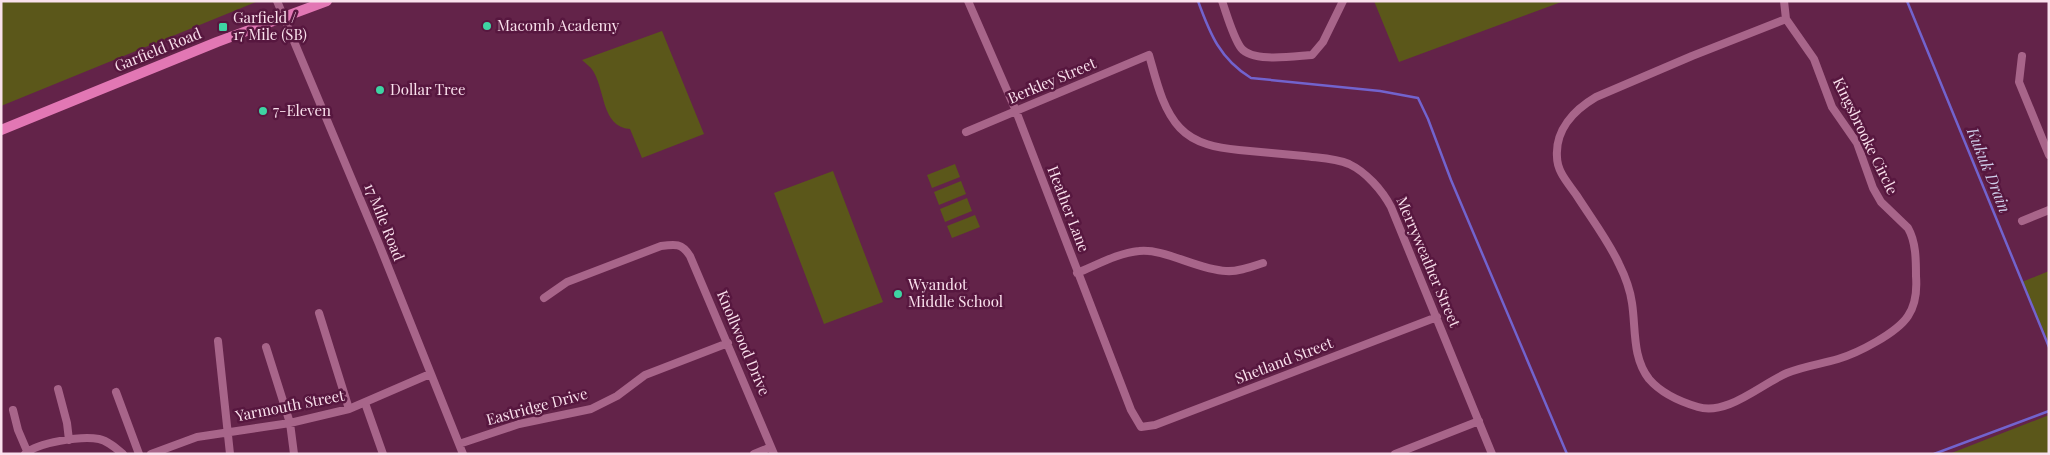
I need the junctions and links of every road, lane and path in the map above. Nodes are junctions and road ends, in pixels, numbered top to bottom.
1 (277, 1) edge
2 (326, 1) edge
3 (968, 1) edge
4 (1222, 1) edge
5 (1343, 1) edge
6 (1784, 1) edge
7 (285, 17) junction
8 (1786, 19) junction
9 (1149, 55) joint
10 (2022, 56) dead end
11 (1016, 111) junction
12 (1, 130) edge
13 (966, 132) dead end
14 (2049, 156) edge
15 (2049, 210) edge
16 (2022, 221) dead end
17 (1264, 263) dead end
18 (1077, 272) junction
19 (544, 298) dead end
20 (319, 313) dead end
21 (1437, 317) junction
22 (218, 341) dead end
23 (728, 343) junction
24 (266, 348) dead end
25 (430, 374) junction
26 (58, 389) dead end
27 (116, 392) dead end
28 (365, 403) junction
29 (349, 409) junction
30 (13, 410) dead end
31 (1479, 421) junction
32 (290, 423) junction
33 (1141, 428) joint
34 (227, 433) junction
35 (69, 440) junction
36 (459, 444) junction
37 (773, 450) edge
38 (26, 453) edge
39 (155, 453) edge
40 (123, 454) edge
41 (139, 454) edge
42 (230, 454) edge
43 (294, 454) edge
44 (382, 454) edge
45 (463, 454) edge
46 (754, 454) edge
47 (1395, 454) edge
48 (1492, 454) edge

1 - 7 street, 17 Mile Road
2 - 7 main road, Garfield Road
3 - 11 street, Heather Lane
4 - 5 street
6 - 8 street
7 - 12 main road, Garfield Road
7 - 25 street, 17 Mile Road
8 - 8 street, Kingsbrooke Circle
9 - 11 street, Berkley Street
9 - 21 street, Merryweather Street
10 - 14 street
11 - 13 street, Berkley Street
11 - 18 street, Heather Lane
15 - 16 street
17 - 18 street
18 - 33 street, Heather Lane
19 - 23 street, Knollwood Drive
20 - 29 street
21 - 31 street, Merryweather Street
21 - 33 street, Shetland Street
22 - 34 street
23 - 36 street, Eastridge Drive
23 - 37 street, Knollwood Drive
24 - 32 street
25 - 28 street, Yarmouth Street
25 - 36 street, 17 Mile Road
26 - 35 street
27 - 41 street
28 - 29 street, Yarmouth Street
28 - 44 street
29 - 32 street, Yarmouth Street
30 - 38 street
31 - 47 street
31 - 48 street, Merryweather Street
32 - 34 street, Yarmouth Street
32 - 43 street
34 - 39 street, Yarmouth Street
34 - 42 street
35 - 38 street
35 - 40 street
36 - 45 street, 17 Mile Road
37 - 46 street

